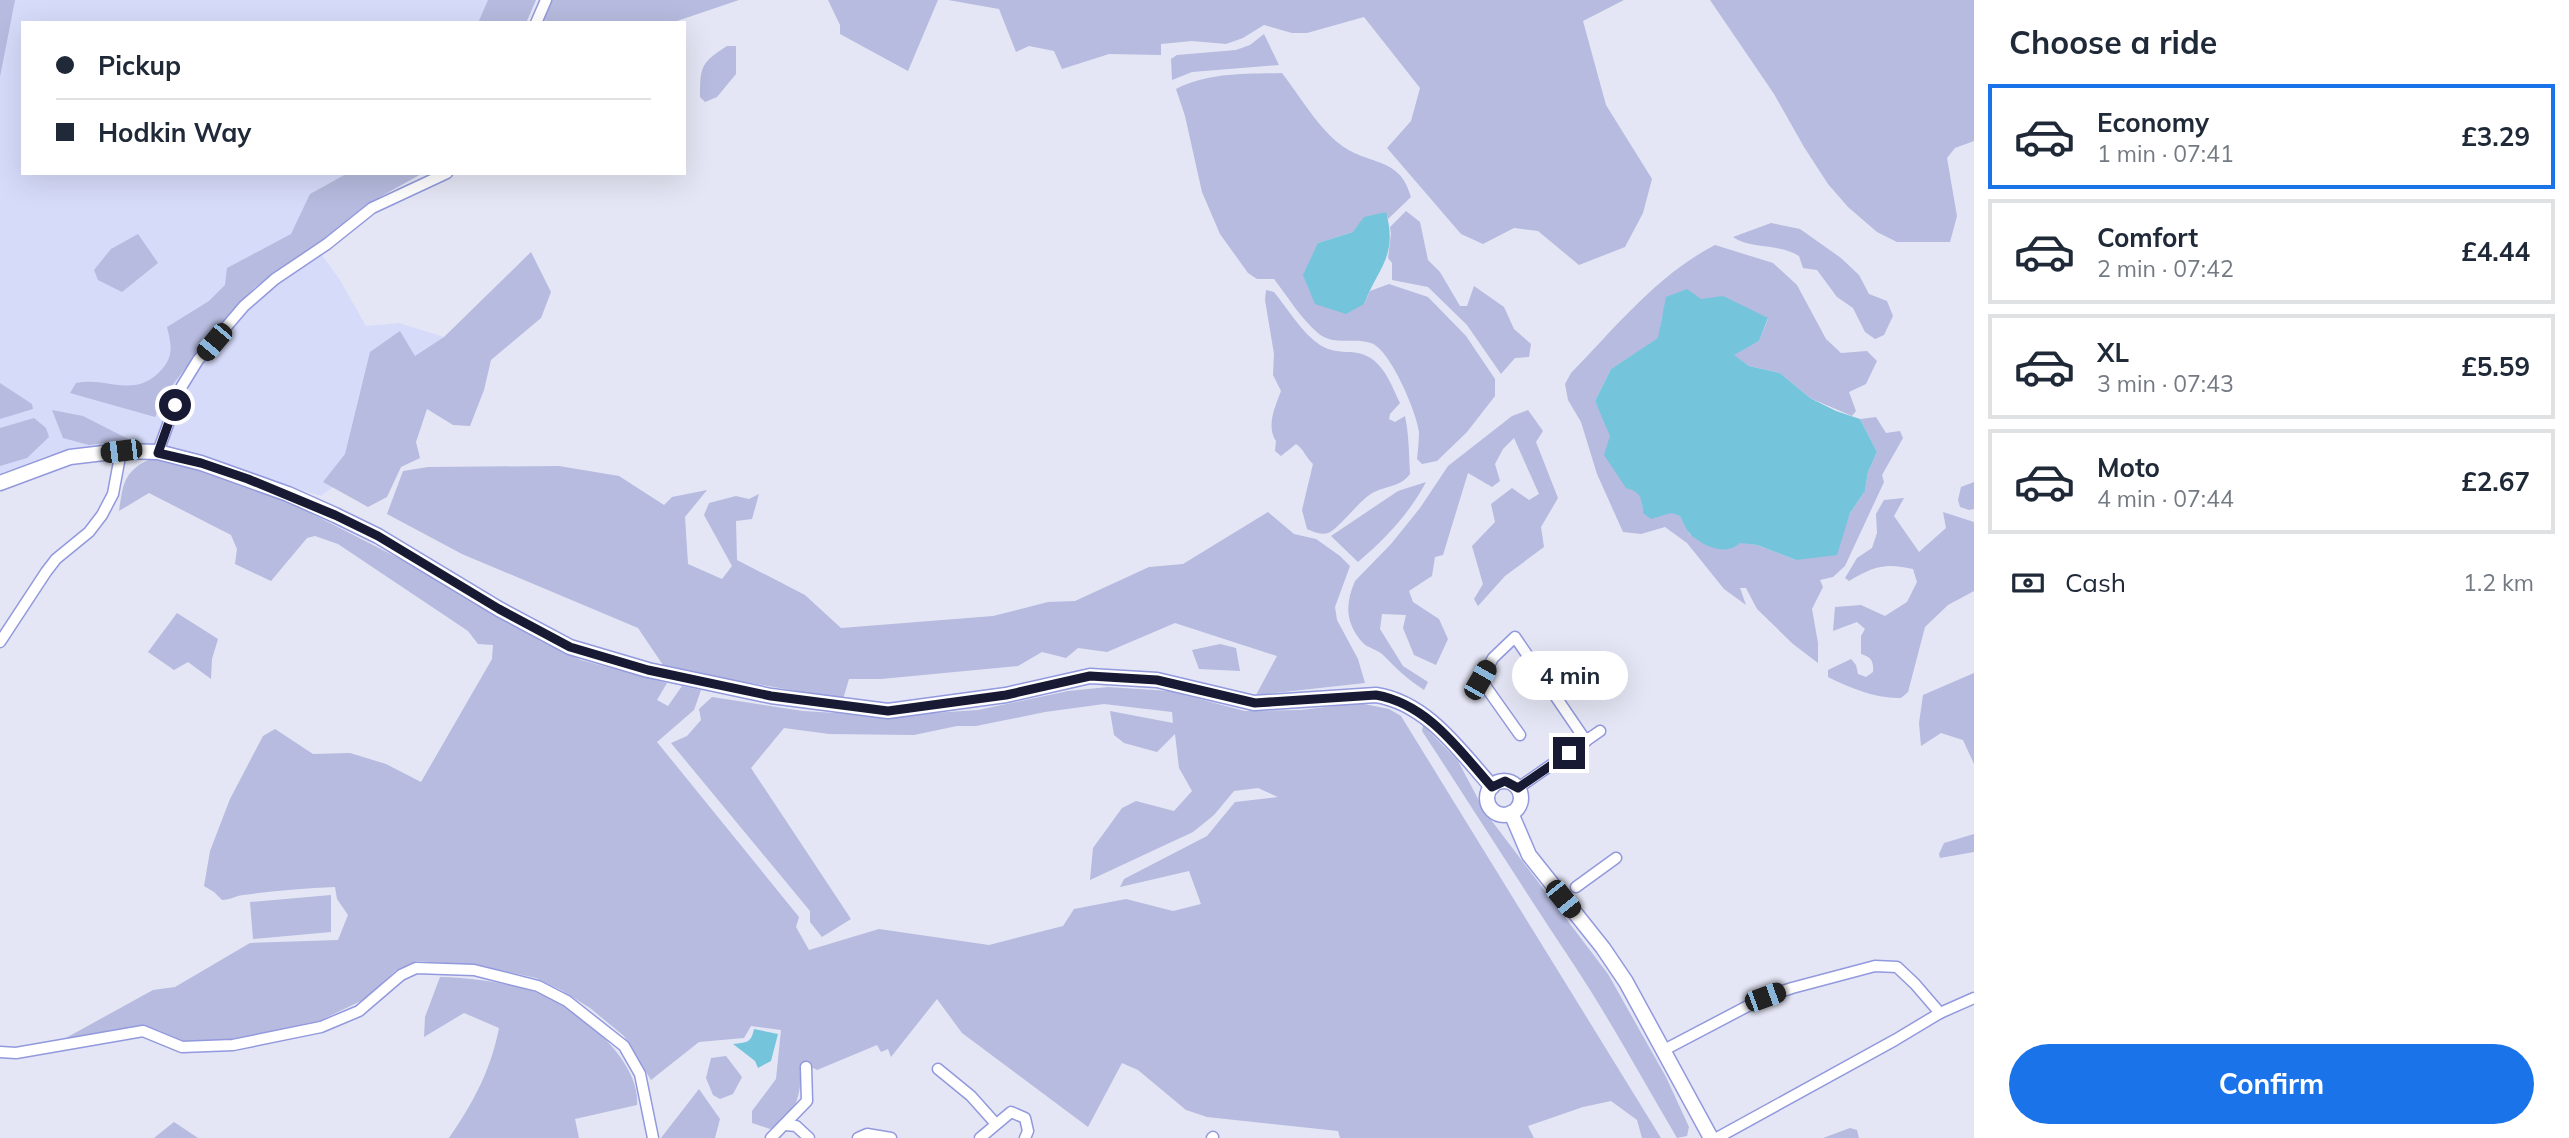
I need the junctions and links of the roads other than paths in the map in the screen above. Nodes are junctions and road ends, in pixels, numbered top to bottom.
1 (546, 0) edge
2 (537, 21) edge
3 (443, 175) edge
4 (121, 451) junction
5 (158, 453) junction
6 (0, 483) edge
7 (0, 642) edge
8 (1600, 731) dead end
9 (1520, 734) dead end
10 (1586, 741) junction
11 (1492, 787) junction
12 (1518, 788) junction
13 (1511, 813) junction
14 (1616, 858) dead end
15 (1576, 887) dead end
16 (1974, 998) edge
17 (1940, 1013) junction
18 (1664, 1050) junction
19 (0, 1052) edge
20 (806, 1067) dead end
21 (938, 1069) dead end
22 (996, 1124) junction
23 (786, 1125) junction
24 (653, 1138) edge
25 (771, 1138) edge
26 (809, 1138) edge
27 (858, 1138) edge
28 (891, 1138) edge
29 (980, 1138) edge
30 (1025, 1138) edge
31 (1711, 1138) edge
32 (1717, 1138) edge

1 - 2 street
3 - 5 street
4 - 5 street
4 - 6 street
4 - 7 street
5 - 11 street
8 - 10 street
9 - 10 street
10 - 12 street
11 - 12 street
11 - 13 street
12 - 13 street
13 - 18 street
14 - 15 street
16 - 17 street
17 - 18 street
17 - 32 street
18 - 31 street
19 - 24 street
20 - 23 street
21 - 22 street
22 - 29 street
22 - 30 street
23 - 25 street
23 - 26 street
27 - 28 street

